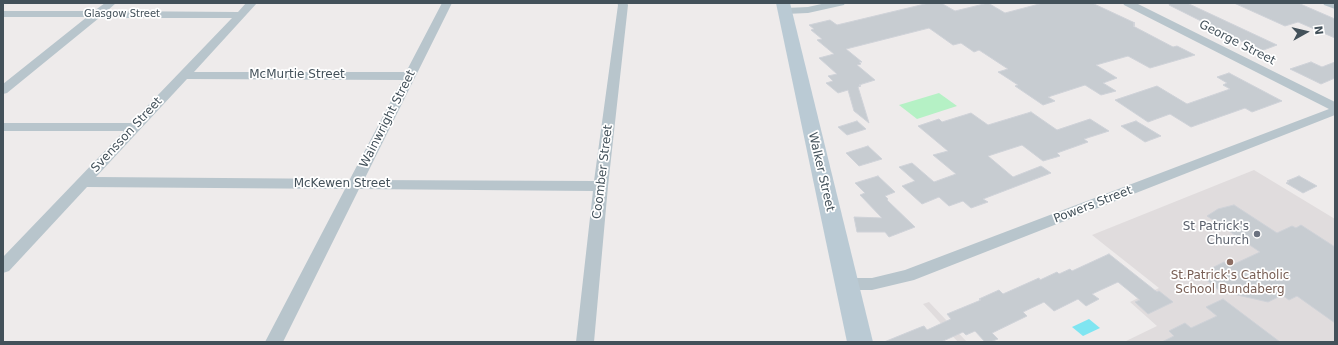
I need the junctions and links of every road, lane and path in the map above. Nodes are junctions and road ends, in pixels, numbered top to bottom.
1 (111, 3) edge
2 (252, 3) edge
3 (447, 3) edge
4 (622, 3) edge
5 (840, 3) edge
6 (1128, 3) edge
7 (1328, 3) edge
8 (1335, 6) edge
9 (784, 7) edge
10 (3, 14) edge
11 (97, 14) junction
12 (241, 15) junction
13 (184, 75) junction
14 (410, 76) junction
15 (3, 90) edge
16 (1335, 107) edge
17 (1335, 111) edge
18 (3, 127) edge
19 (134, 127) junction
20 (82, 182) junction
21 (354, 185) junction
22 (601, 186) junction
23 (3, 267) edge
24 (847, 284) junction
25 (274, 342) edge
26 (585, 342) edge
27 (860, 342) edge

1 - 11 street
2 - 12 street, Svensson Street
3 - 14 street, Wainwright Street
4 - 22 street, Coomber Street
5 - 9 street
6 - 16 street, George Street
7 - 8 street
9 - 24 main road, Walker Street
10 - 11 street, Glasgow Street
11 - 12 street, Glasgow Street
11 - 15 street
12 - 13 street, Svensson Street
13 - 14 street, McMurtie Street
13 - 19 street, Svensson Street
14 - 21 street, Wainwright Street
17 - 24 street, Powers Street
18 - 19 street
19 - 20 street, Svensson Street
20 - 21 street, McKewen Street
20 - 23 street, Svensson Street
21 - 22 street, McKewen Street
21 - 25 street, Wainwright Street
22 - 26 street, Coomber Street
24 - 27 main road, Walker Street

